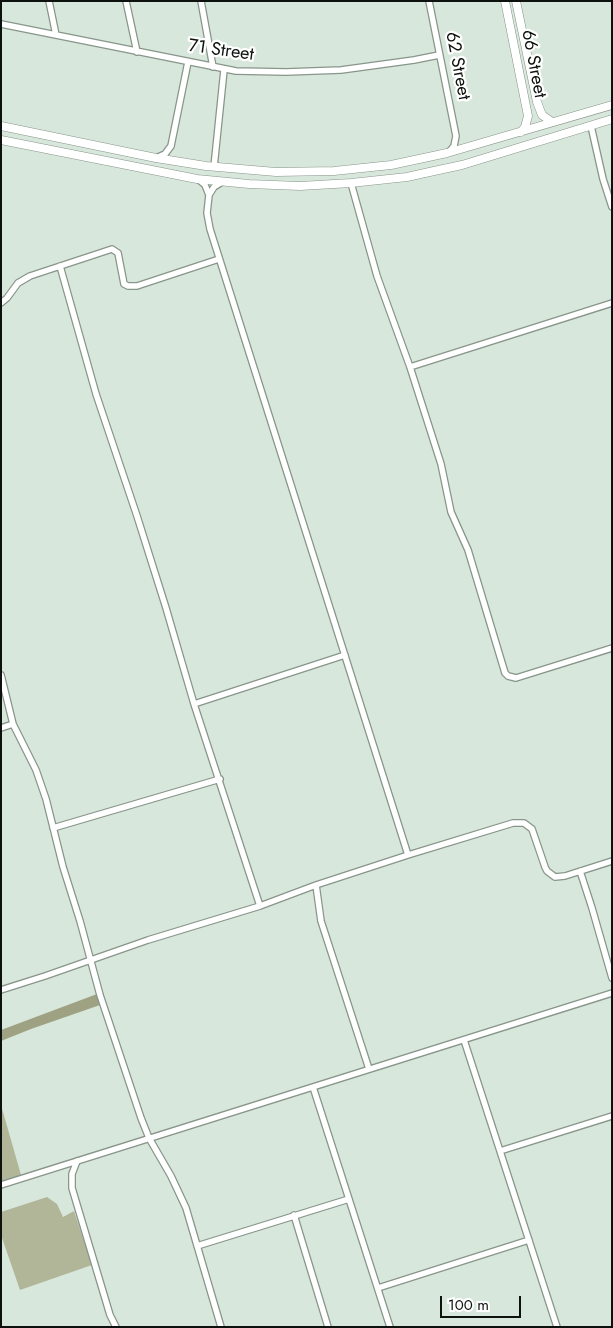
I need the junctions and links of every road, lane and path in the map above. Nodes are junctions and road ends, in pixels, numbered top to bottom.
1 (49, 1) edge
2 (126, 1) edge
3 (201, 1) edge
4 (429, 1) edge
5 (505, 1) edge
6 (516, 1) edge
7 (1, 24) edge
8 (56, 35) junction
9 (137, 52) junction
10 (439, 55) junction
11 (188, 62) junction
12 (213, 67) junction
13 (224, 70) junction
14 (524, 94) junction
15 (537, 102) junction
16 (612, 105) edge
17 (612, 119) edge
18 (552, 122) junction
19 (1, 126) edge
20 (590, 126) junction
21 (521, 132) junction
22 (34, 133) junction
23 (456, 136) junction
24 (4, 141) edge
25 (171, 146) junction
26 (473, 146) junction
27 (447, 153) junction
28 (156, 158) junction
29 (180, 162) junction
30 (214, 167) junction
31 (197, 179) junction
32 (223, 182) junction
33 (352, 184) junction
34 (209, 195) junction
35 (612, 208) edge
36 (219, 259) junction
37 (60, 266) junction
38 (1, 303) edge
39 (612, 303) edge
40 (410, 367) junction
41 (612, 648) edge
42 (345, 656) junction
43 (1, 675) edge
44 (194, 704) junction
45 (13, 724) junction
46 (1, 728) edge
47 (220, 779) junction
48 (53, 828) junction
49 (408, 855) junction
50 (612, 862) edge
51 (580, 872) junction
52 (316, 885) junction
53 (260, 906) junction
54 (90, 960) junction
55 (612, 978) edge
56 (1, 990) edge
57 (612, 994) edge
58 (464, 1040) junction
59 (369, 1069) junction
60 (314, 1087) junction
61 (612, 1116) edge
62 (149, 1138) junction
63 (500, 1151) junction
64 (77, 1161) junction
65 (1, 1185) edge
66 (349, 1198) junction
67 (294, 1216) junction
68 (529, 1240) junction
69 (197, 1246) junction
70 (378, 1288) junction
71 (116, 1327) edge
72 (221, 1327) edge
73 (328, 1327) edge
74 (390, 1327) edge
75 (557, 1327) edge

1 - 8 street
2 - 9 street
3 - 12 street
4 - 10 street, 62 Street
5 - 14 street, 66 Street
6 - 15 street, 66 Street
7 - 8 street, 71 Street
8 - 9 street, 71 Street
9 - 11 street, 71 Street
10 - 13 street, 71 Street
10 - 23 street, 62 Street
11 - 12 street, 71 Street
11 - 25 street
12 - 13 street, 71 Street
13 - 30 street
14 - 15 street
14 - 21 street, 66 Street
15 - 18 street, 66 Street
16 - 18 street
17 - 20 street
18 - 21 street
19 - 22 street
20 - 33 street
20 - 35 street
21 - 26 street
22 - 24 street
22 - 28 street
23 - 26 street
23 - 27 street
24 - 31 street
25 - 28 street
25 - 29 street
26 - 27 street
27 - 30 street
28 - 29 street
29 - 30 street
31 - 32 street
31 - 34 street
32 - 33 street
32 - 34 street
33 - 40 street
34 - 36 street
36 - 37 street
36 - 42 street
37 - 38 street
37 - 44 street
39 - 40 street
40 - 41 street
42 - 44 street
42 - 49 street
43 - 45 street
44 - 47 street
45 - 46 street
45 - 48 street
47 - 48 street
47 - 53 street
48 - 54 street
49 - 51 street
49 - 52 street
50 - 51 street
51 - 55 street
52 - 53 street
52 - 59 street
53 - 54 street
54 - 56 street
54 - 62 street
57 - 58 street
58 - 59 street
58 - 63 street
59 - 60 street
60 - 62 street
60 - 66 street
61 - 63 street
62 - 64 street
62 - 69 street
63 - 68 street
64 - 65 street
64 - 71 street
66 - 67 street
66 - 70 street
67 - 69 street
67 - 73 street
68 - 70 street
68 - 75 street
69 - 72 street
70 - 74 street

